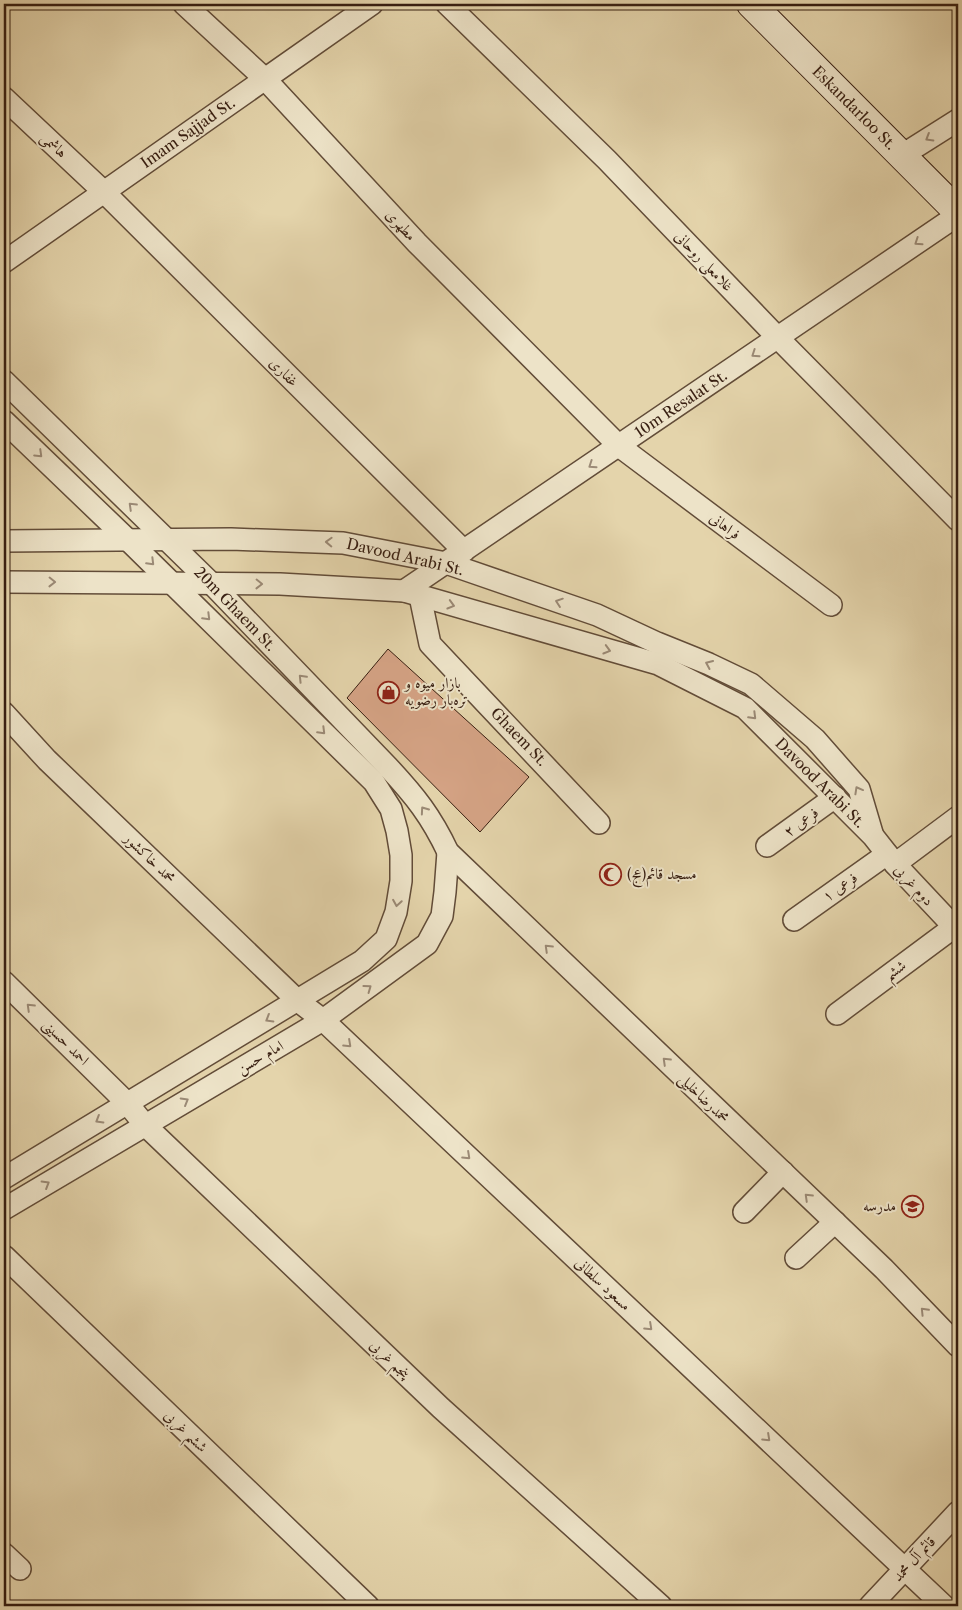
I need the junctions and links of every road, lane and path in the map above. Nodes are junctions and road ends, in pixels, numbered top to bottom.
1 (184, 4) edge
2 (372, 4) edge
3 (447, 4) edge
4 (760, 6) edge
5 (265, 79) junction
6 (4, 98) edge
7 (958, 120) edge
8 (901, 156) junction
9 (104, 192) junction
10 (958, 213) edge
11 (4, 262) edge
12 (778, 338) junction
13 (4, 381) edge
14 (4, 421) edge
15 (619, 446) junction
16 (958, 520) edge
17 (166, 540) junction
18 (4, 541) edge
19 (129, 541) junction
20 (464, 551) junction
21 (446, 563) junction
22 (4, 582) edge
23 (172, 583) junction
24 (211, 583) junction
25 (412, 594) junction
26 (831, 605) dead end
27 (4, 712) edge
28 (834, 797) junction
29 (958, 817) edge
30 (599, 823) dead end
31 (873, 836) junction
32 (766, 846) dead end
33 (448, 852) junction
34 (401, 855) joint
35 (891, 859) junction
36 (794, 920) dead end
37 (956, 929) edge
38 (4, 982) edge
39 (298, 1001) junction
40 (837, 1014) dead end
41 (323, 1020) junction
42 (126, 1103) junction
43 (145, 1125) junction
44 (783, 1172) junction
45 (4, 1178) edge
46 (4, 1209) edge
47 (744, 1212) dead end
48 (834, 1222) junction
49 (4, 1256) edge
50 (796, 1258) dead end
51 (958, 1346) edge
52 (958, 1512) edge
53 (4, 1554) edge
54 (905, 1568) junction
55 (20, 1569) dead end
56 (368, 1606) edge
57 (661, 1606) edge
58 (870, 1606) edge
59 (944, 1606) edge

1 - 5 street, مطهری
2 - 5 street, Imam Sajjad St.
3 - 12 street, غلامعلی روحانی
4 - 8 main road, Eskandarloo St.
5 - 9 street, Imam Sajjad St.
5 - 15 street, مطهری
6 - 9 street, هاشمی
7 -> 8 street
8 - 10 main road, Eskandarloo St.
9 - 11 street, Imam Sajjad St.
9 - 20 street, غفاری
10 -> 12 street, 10m Resalat St.
12 -> 15 street, 10m Resalat St.
12 - 16 street, غلامعلی روحانی
17 -> 13 street, 20m Ghaem St.
14 -> 19 street, 20m Ghaem St.
15 -> 20 street, 10m Resalat St.
15 - 26 street, فراهانی
17 - 19 street, Davood Arabi St.
21 -> 17 street, Davood Arabi St.
17 - 24 street, 20m Ghaem St.
18 - 19 street, Davood Arabi St.
19 -> 23 street, 20m Ghaem St.
20 - 21 street, 10m Resalat St.
21 - 25 street, 10m Resalat St.
31 -> 21 street, Davood Arabi St.
22 -> 23 street, Davood Arabi St.
23 - 24 street, Davood Arabi St.
23 -> 34 street, 20m Ghaem St.
24 -> 25 street, Davood Arabi St.
33 -> 24 street, 20m Ghaem St.
25 -> 28 street, Davood Arabi St.
25 - 30 street, Ghaem St.
27 - 39 street, محمد خاکشور
28 - 31 street, Davood Arabi St.
28 - 32 street, فرعی ۲
29 - 35 street, فرعی ۱
31 - 35 street, دوم غربی
41 -> 33 street, امام حسن
44 -> 33 street, محمدرضاخلیلی
34 -> 39 street, امام حسن
35 - 36 street, فرعی ۱
35 - 37 street, دوم غربی
37 - 40 street, ششم
42 -> 38 street, احمد حسینی
39 - 41 street, مسعود سلطانی
39 -> 42 street, امام حسن
43 -> 41 street, امام حسن
41 -> 54 street, مسعود سلطانی
42 - 43 street, پنجم غربی
42 -> 45 street, امام حسن
46 -> 43 street, امام حسن
43 - 57 street, پنجم غربی
44 - 47 street
48 -> 44 street, محمدرضاخلیلی
48 - 50 street
51 -> 48 street, محمدرضاخلیلی
49 - 56 street, ششم غربی
52 - 54 street, قائم آل محمد
53 - 55 street
54 - 58 street, قائم آل محمد
54 - 59 street

